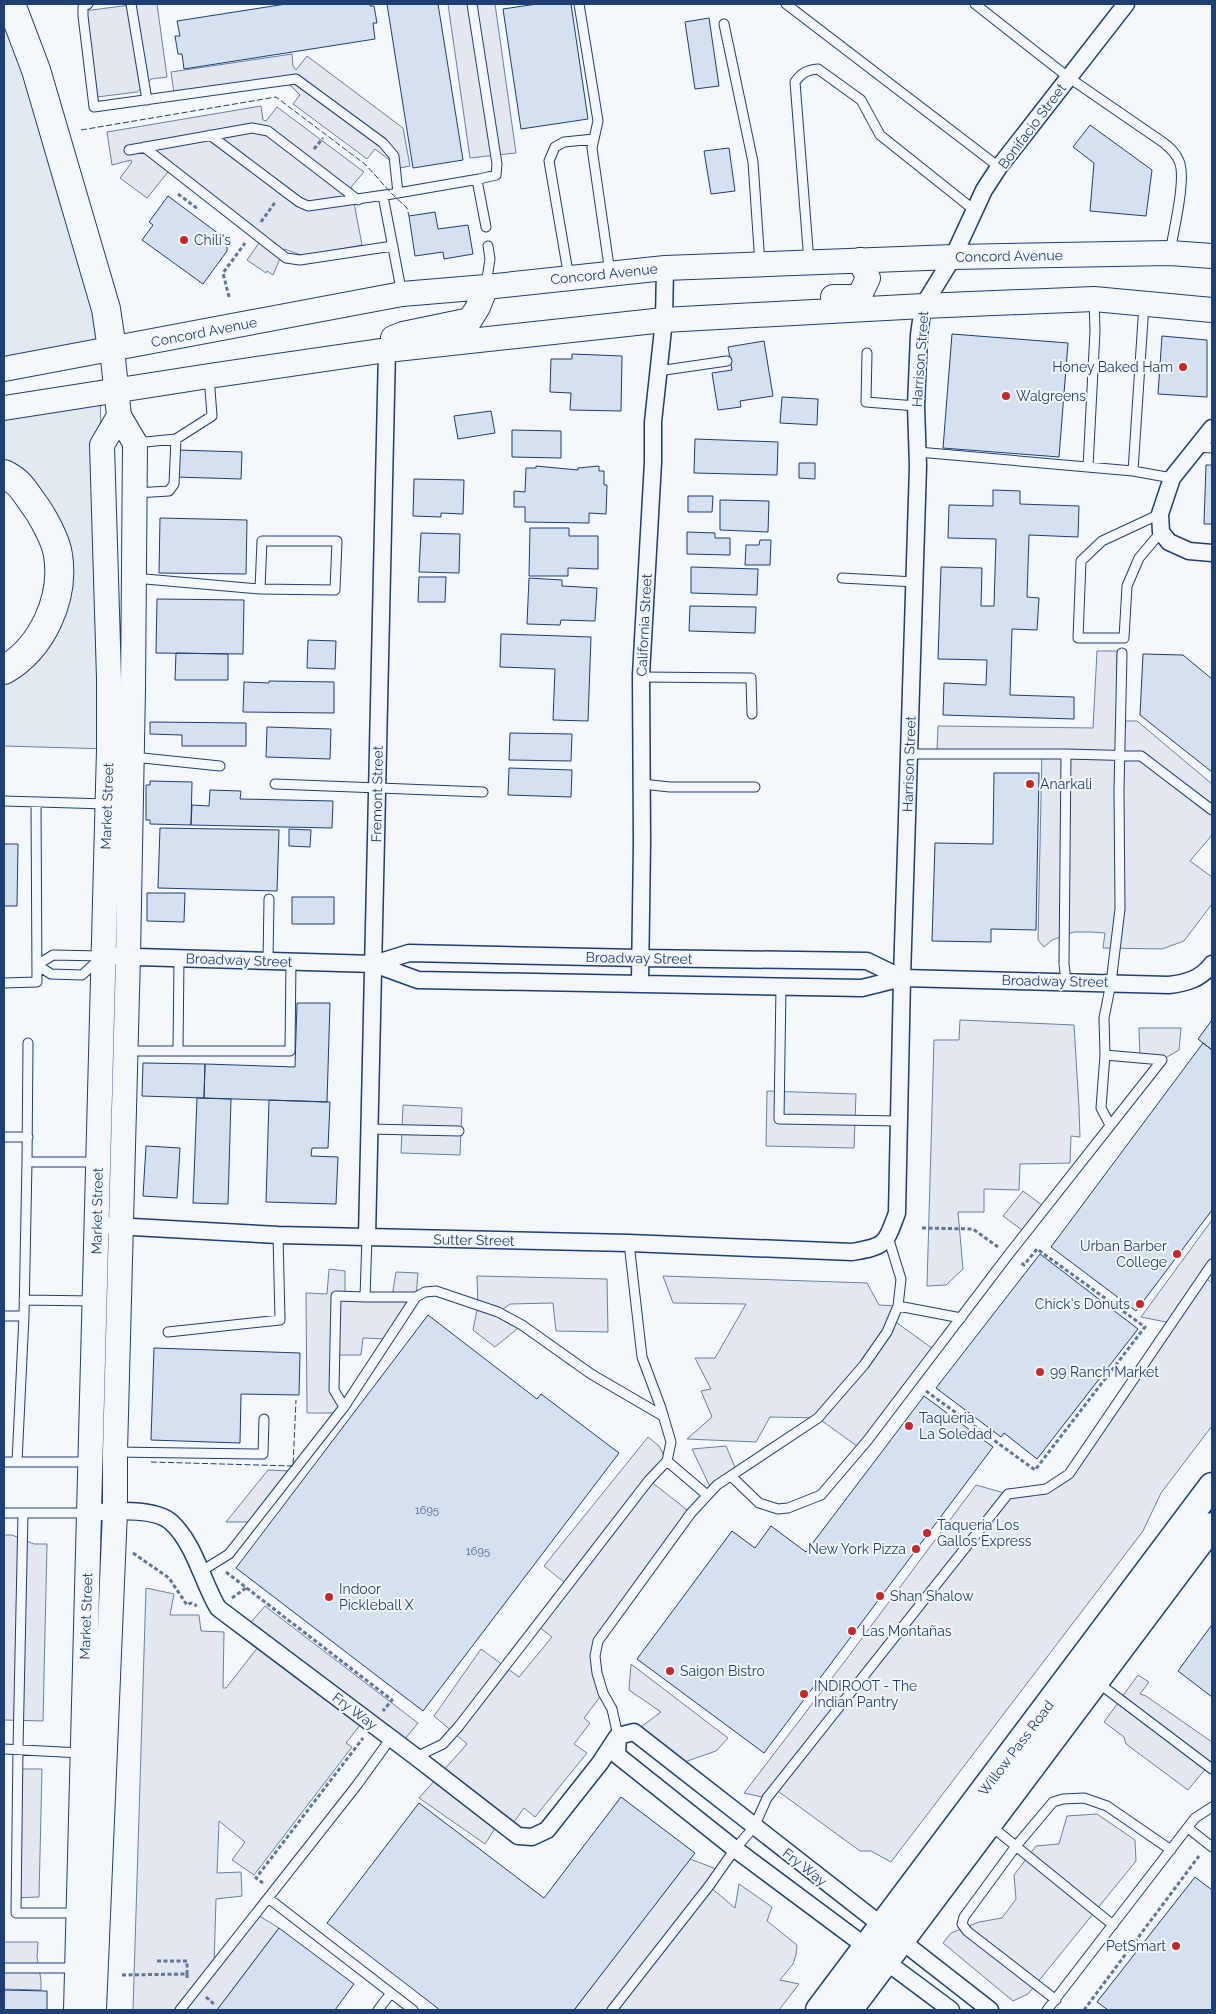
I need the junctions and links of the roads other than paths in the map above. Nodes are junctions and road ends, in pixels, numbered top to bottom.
1 (11, 4) edge
2 (88, 4) edge
3 (131, 4) edge
4 (472, 4) edge
5 (579, 4) edge
6 (786, 4) edge
7 (975, 4) edge
8 (1126, 4) edge
9 (724, 24) dead end
10 (1068, 78) junction
11 (147, 100) junction
12 (210, 135) junction
13 (594, 139) junction
14 (144, 147) junction
15 (129, 150) dead end
16 (999, 168) junction
17 (477, 180) junction
18 (398, 193) junction
19 (383, 196) junction
20 (358, 200) junction
21 (974, 210) junction
22 (486, 227) dead end
23 (393, 246) junction
24 (488, 246) dead end
25 (1170, 253) junction
26 (1212, 256) edge
27 (953, 257) junction
28 (860, 260) junction
29 (809, 262) junction
30 (760, 264) junction
31 (665, 268) junction
32 (610, 273) junction
33 (569, 278) junction
34 (486, 287) junction
35 (402, 294) junction
36 (1094, 299) junction
37 (1144, 304) junction
38 (923, 306) junction
39 (1212, 310) edge
40 (737, 316) junction
41 (664, 320) junction
42 (112, 349) junction
43 (387, 350) junction
44 (867, 352) dead end
45 (727, 361) dead end
46 (4, 369) edge
47 (658, 371) junction
48 (209, 376) junction
49 (116, 390) junction
50 (916, 406) junction
51 (4, 408) edge
52 (119, 416) junction
53 (1212, 428) edge
54 (176, 439) junction
55 (134, 443) junction
56 (1205, 447) edge
57 (918, 452) junction
58 (1088, 467) junction
59 (1133, 471) junction
60 (4, 474) edge
61 (1172, 478) junction
62 (134, 493) junction
63 (1160, 514) junction
64 (1161, 532) junction
65 (1212, 553) edge
66 (134, 578) junction
67 (842, 578) dead end
68 (914, 582) junction
69 (260, 589) junction
70 (1122, 652) dead end
71 (4, 670) edge
72 (641, 677) junction
73 (752, 714) dead end
74 (909, 754) junction
75 (1066, 754) junction
76 (1120, 754) junction
77 (120, 756) junction
78 (220, 766) dead end
79 (275, 784) dead end
80 (642, 784) junction
81 (755, 787) dead end
82 (378, 788) junction
83 (483, 792) dead end
84 (4, 801) edge
85 (36, 802) junction
86 (108, 804) junction
87 (1212, 810) edge
88 (269, 899) dead end
89 (103, 956) junction
90 (128, 956) junction
91 (179, 958) junction
92 (640, 958) junction
93 (268, 961) junction
94 (291, 962) junction
95 (374, 964) junction
96 (37, 965) junction
97 (1209, 969) edge
98 (902, 978) junction
99 (640, 982) junction
100 (1066, 982) junction
101 (4, 983) edge
102 (1111, 983) junction
103 (781, 987) junction
104 (28, 1043) dead end
105 (178, 1051) junction
106 (126, 1052) junction
107 (1105, 1055) junction
108 (899, 1121) junction
109 (1110, 1125) junction
110 (370, 1128) junction
111 (459, 1132) dead end
112 (4, 1137) edge
113 (28, 1137) junction
114 (28, 1162) junction
115 (98, 1162) junction
116 (96, 1225) junction
117 (120, 1226) junction
118 (278, 1235) junction
119 (367, 1237) junction
120 (888, 1237) junction
121 (629, 1243) junction
122 (1212, 1264) edge
123 (365, 1297) junction
124 (416, 1298) junction
125 (24, 1300) junction
126 (94, 1301) junction
127 (898, 1306) junction
128 (4, 1316) edge
129 (24, 1316) junction
130 (961, 1318) junction
131 (168, 1332) dead end
132 (344, 1407) junction
133 (663, 1416) junction
134 (264, 1419) dead end
135 (115, 1452) junction
136 (667, 1461) junction
137 (4, 1462) edge
138 (17, 1462) junction
139 (90, 1462) junction
140 (731, 1476) junction
141 (1212, 1486) edge
142 (707, 1495) junction
143 (115, 1511) junction
144 (4, 1512) edge
145 (24, 1513) junction
146 (88, 1513) junction
147 (1206, 1538) edge
148 (200, 1572) junction
149 (1096, 1681) junction
150 (618, 1736) junction
151 (391, 1738) junction
152 (4, 1749) edge
153 (18, 1750) junction
154 (82, 1753) junction
155 (416, 1756) junction
156 (1212, 1769) edge
157 (1212, 1807) edge
158 (989, 1824) junction
159 (754, 1827) junction
160 (1188, 1828) junction
161 (1016, 1846) junction
162 (1212, 1847) edge
163 (735, 1849) junction
164 (1171, 1850) junction
165 (271, 1894) junction
166 (78, 1913) junction
167 (1113, 1925) junction
168 (884, 1944) junction
169 (4, 1968) edge
170 (77, 1968) junction
171 (391, 1993) junction
172 (1056, 2000) junction
173 (76, 2010) edge
174 (94, 2010) edge
175 (180, 2010) edge
176 (378, 2010) edge
177 (413, 2010) edge
178 (612, 2010) edge
179 (819, 2010) edge
180 (849, 2010) edge
181 (951, 2010) edge
182 (990, 2010) edge
183 (1047, 2010) edge

1 - 42 highway
2 - 11 lane
3 - 11 lane
4 - 17 lane
5 - 13 lane
6 - 16 lane
7 - 10 lane
8 - 10 street, Bonifacio Street
9 - 30 lane
10 - 16 street, Bonifacio Street
10 - 25 lane
11 - 18 lane
12 - 14 lane
12 - 20 lane
12 - 20 lane
13 - 32 lane
13 - 33 lane
14 - 15 lane
14 - 23 lane
16 - 21 street, Bonifacio Street
17 - 18 lane
17 - 22 lane
18 - 19 lane
19 - 20 lane
19 - 23 lane
21 - 27 street, Bonifacio Street
21 - 29 lane
23 - 35 lane
24 - 34 lane
25 - 26 main road, Concord Avenue
25 - 27 main road, Concord Avenue
27 - 28 main road, Concord Avenue
27 - 38 street, Harrison Street
28 - 29 main road, Concord Avenue
28 - 40 main road
29 - 30 main road, Concord Avenue
30 - 31 main road, Concord Avenue
31 - 32 main road, Concord Avenue
31 - 41 street, California Street
32 - 33 main road, Concord Avenue
33 - 34 main road, Concord Avenue
34 - 35 main road, Concord Avenue
34 - 43 main road
35 - 42 main road, Concord Avenue
36 - 37 main road
36 - 38 main road
36 - 58 lane
37 - 39 main road
37 - 59 lane
38 - 40 main road
38 - 50 street, Harrison Street
40 - 41 main road
41 - 43 main road
41 - 47 street, California Street
42 - 46 main road, Concord Avenue
42 - 49 main road, Market Street
43 - 48 main road
43 - 82 street, Fremont Street
44 - 50 lane
45 - 47 lane
47 - 72 street, California Street
48 - 49 main road
48 - 54 lane
49 - 51 main road
49 - 52 main road, Market Street
50 - 57 street, Harrison Street
52 - 55 main road, Market Street
52 - 77 main road, Market Street
53 - 56 street
54 - 55 lane
54 - 62 lane
55 - 62 main road, Market Street
56 - 61 street
57 - 58 lane
57 - 68 street, Harrison Street
58 - 59 lane
59 - 61 lane
60 - 71 highway
61 - 63 street
62 - 66 main road, Market Street
63 - 64 street
63 - 64 lane
64 - 65 street
66 - 69 lane
66 - 77 main road, Market Street
67 - 68 lane
68 - 74 street, Harrison Street
69 - 69 lane
70 - 76 lane
72 - 73 lane
72 - 80 street, California Street
74 - 75 lane
74 - 98 street, Harrison Street
75 - 76 lane
75 - 100 lane
76 - 87 lane
76 - 102 lane
77 - 78 lane
77 - 86 main road, Market Street
77 - 90 main road, Market Street
79 - 82 lane
80 - 81 lane
80 - 92 street, California Street
82 - 83 lane
82 - 95 street, Fremont Street
84 - 85 lane
85 - 86 lane
85 - 96 lane
86 - 89 main road, Market Street
88 - 93 lane
89 - 90 street, Broadway Street
89 - 96 lane
89 - 96 lane
89 - 115 main road, Market Street
90 - 91 street, Broadway Street
90 - 106 main road, Market Street
91 - 93 street, Broadway Street
91 - 105 lane
92 - 95 street, Broadway Street
92 - 98 street, Broadway Street
92 - 99 street, California Street
93 - 94 street, Broadway Street
94 - 95 street, Broadway Street
94 - 105 lane
95 - 99 street, Broadway Street
95 - 110 street, Fremont Street
96 - 101 lane
97 - 102 street, Broadway Street
98 - 100 street, Broadway Street
98 - 103 street, Broadway Street
98 - 108 street, Harrison Street
99 - 103 street, Broadway Street
100 - 102 street, Broadway Street
102 - 107 lane
103 - 108 lane
104 - 113 lane
105 - 106 lane
106 - 117 main road, Market Street
107 - 109 lane
107 - 109 lane
108 - 120 street, Harrison Street
109 - 130 lane
110 - 111 lane
110 - 119 street, Fremont Street
112 - 113 lane
113 - 114 lane
114 - 115 lane
114 - 125 lane
115 - 116 main road, Market Street
116 - 117 street, Sutter Street
116 - 126 main road, Market Street
117 - 118 street, Sutter Street
117 - 135 main road, Market Street
118 - 119 street, Sutter Street
118 - 131 lane
119 - 121 street, Sutter Street
119 - 123 lane
120 - 121 street, Sutter Street
120 - 127 lane
121 - 133 lane
122 - 159 lane
123 - 124 lane
123 - 132 lane
124 - 132 lane
124 - 133 lane
125 - 126 lane
125 - 129 lane
126 - 139 main road, Market Street
127 - 130 lane
127 - 140 lane
128 - 129 lane
129 - 138 lane
130 - 140 lane
132 - 148 lane
133 - 136 lane
134 - 135 lane
135 - 143 main road, Market Street
136 - 142 lane
136 - 155 lane
137 - 138 lane
138 - 139 lane
139 - 146 main road, Market Street
140 - 142 lane
141 - 168 main road, Willow Pass Road
142 - 150 lane
143 - 146 street, Fry Way
143 - 148 street, Fry Way
143 - 174 main road, Market Street
144 - 145 lane
145 - 146 lane
145 - 153 lane
146 - 154 main road, Market Street
147 - 149 main road, Willow Pass Road
148 - 151 street, Fry Way
149 - 156 lane
149 - 158 main road, Willow Pass Road
150 - 155 street, Fry Way
150 - 159 street, Fry Way
150 - 163 street, Fry Way
151 - 155 street, Fry Way
151 - 165 lane
152 - 153 lane
153 - 154 lane
153 - 166 lane
154 - 166 main road, Market Street
157 - 160 lane
158 - 161 lane
158 - 168 main road, Willow Pass Road
159 - 163 lane
159 - 168 street, Fry Way
160 - 162 lane
160 - 164 lane
161 - 164 lane
161 - 167 lane
161 - 172 lane
163 - 168 street, Fry Way
163 - 178 lane
164 - 167 lane
165 - 171 lane
165 - 175 lane
166 - 170 main road, Market Street
167 - 172 lane
168 - 179 main road, Willow Pass Road
168 - 180 main road, Willow Pass Road
168 - 181 street, Fry Way
168 - 182 street, Fry Way
169 - 170 lane
170 - 173 main road, Market Street
171 - 176 lane
171 - 177 lane
172 - 183 lane

